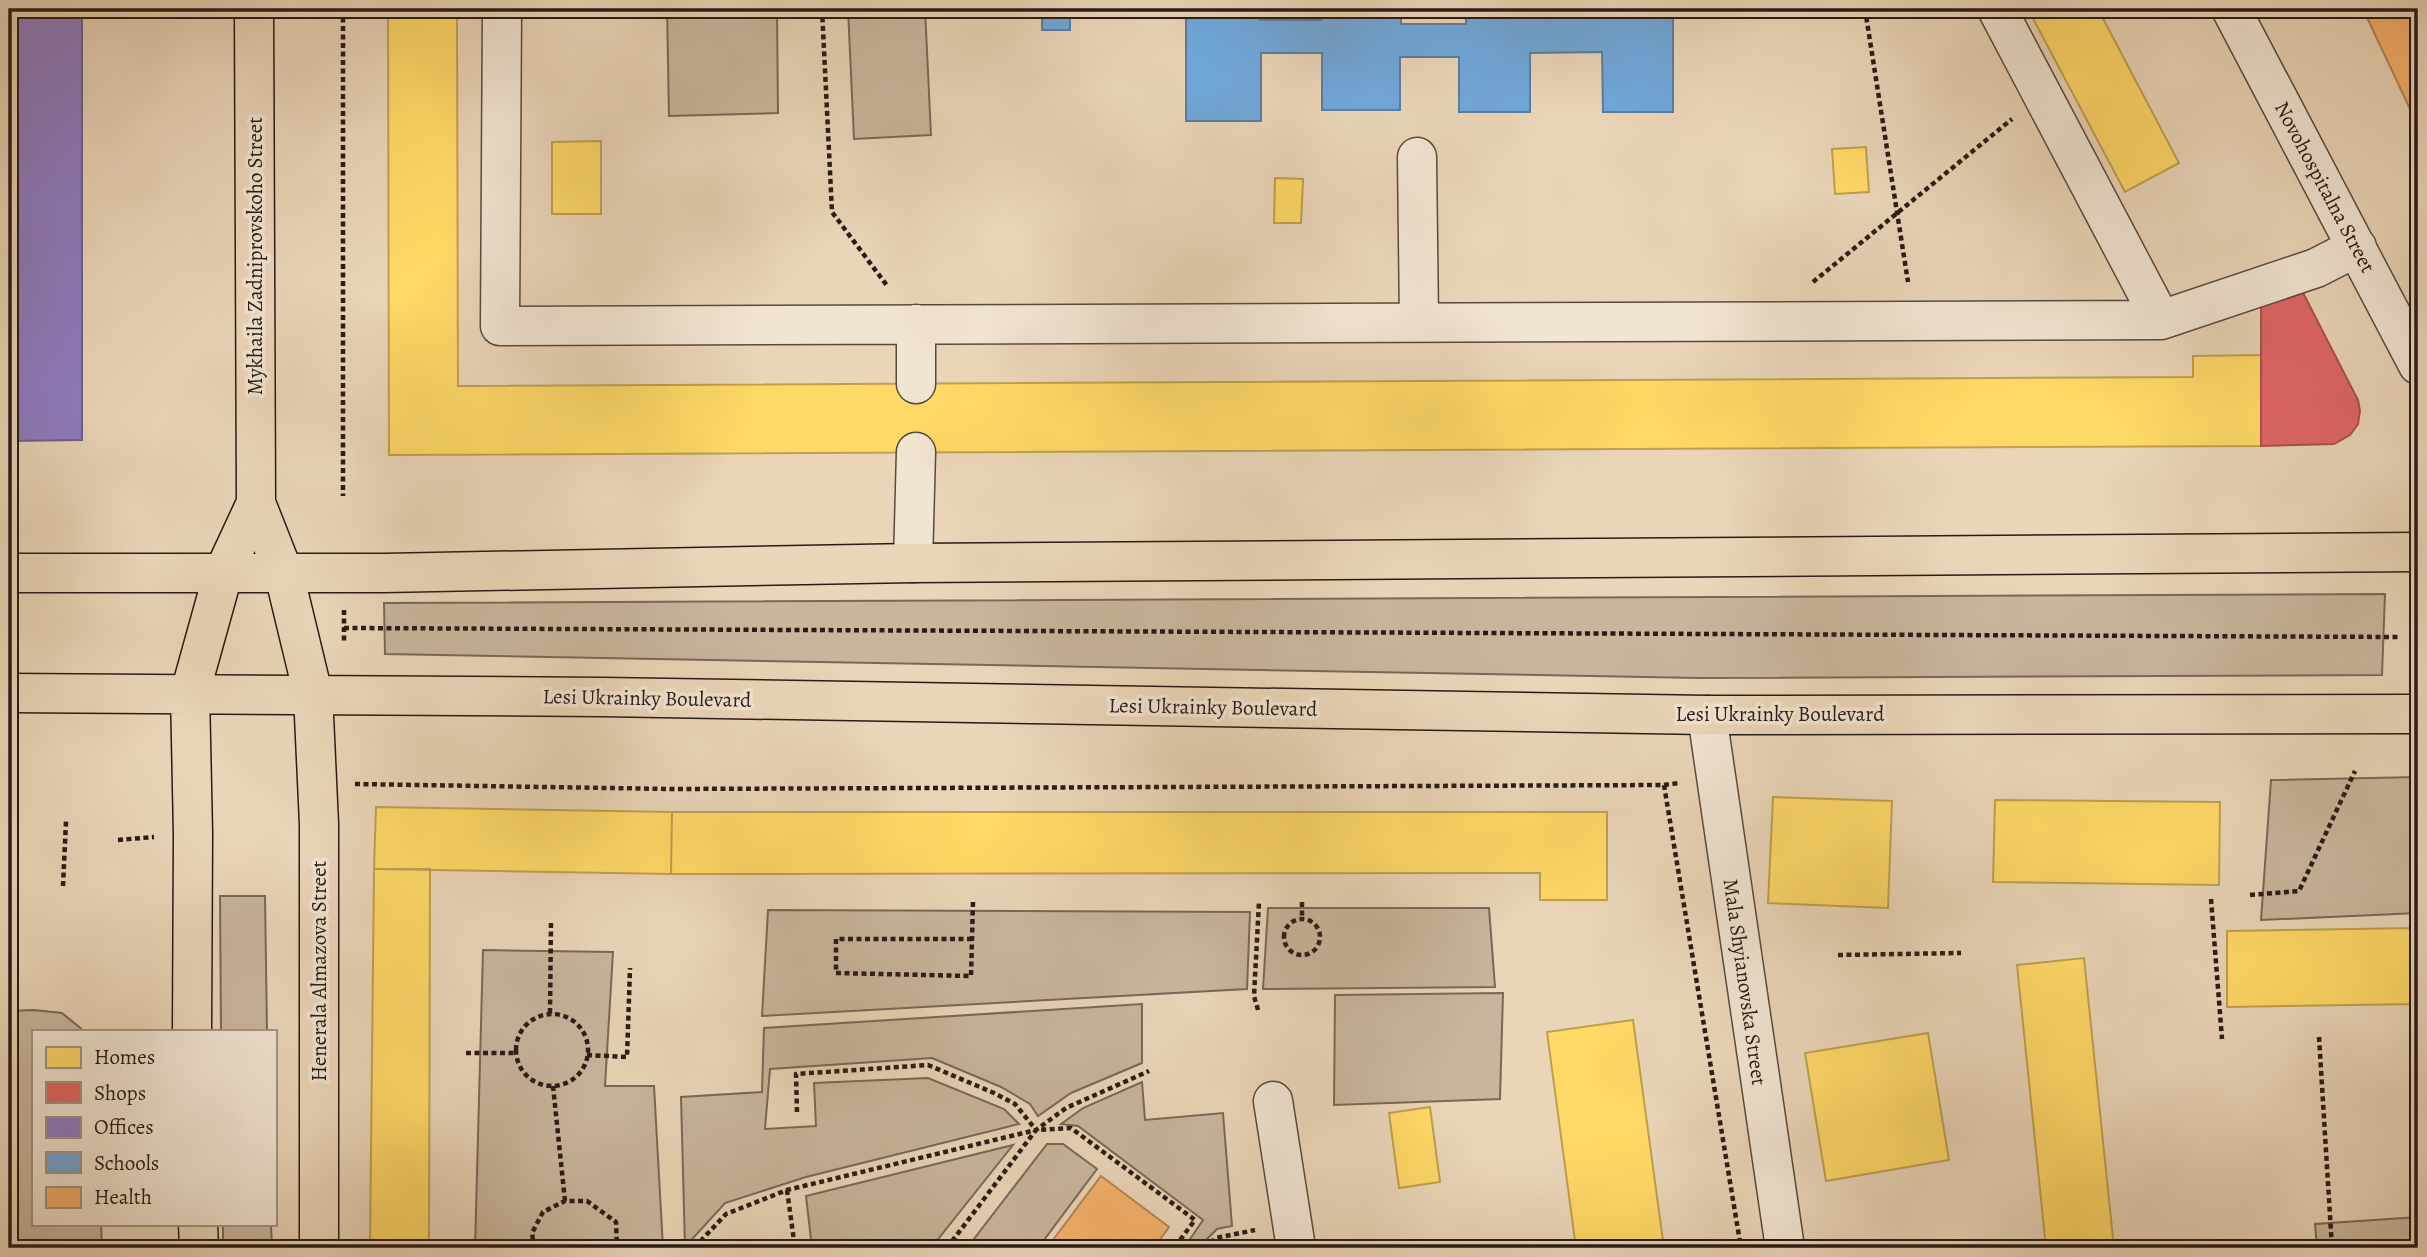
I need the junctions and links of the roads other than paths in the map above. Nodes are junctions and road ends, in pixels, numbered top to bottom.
1 (254, 9) edge
2 (502, 9) edge
3 (1997, 9) edge
4 (2231, 9) edge
5 (1417, 157) dead end
6 (2357, 247) junction
7 (2161, 320) junction
8 (1419, 322) junction
9 (916, 324) junction
10 (2418, 365) edge
11 (916, 384) dead end
12 (916, 452) dead end
13 (256, 503) junction
14 (2418, 552) edge
15 (913, 564) junction
16 (9, 573) edge
17 (223, 574) junction
18 (284, 574) junction
19 (9, 693) edge
20 (190, 693) junction
21 (313, 694) junction
22 (2418, 714) edge
23 (1707, 715) junction
24 (192, 1030) edge
25 (1273, 1101) dead end
26 (198, 1226) edge
27 (199, 1248) edge
28 (319, 1248) edge
29 (1296, 1248) edge
30 (1785, 1248) edge

1 - 13 main road, Mykhaila Zadniprovskoho Street
2 - 9 street
3 - 7 street
4 - 6 street, Novohospitalna Street
5 - 8 street
6 - 7 street
6 - 10 street, Novohospitalna Street
7 - 8 street
8 - 9 street
9 - 11 street
12 - 15 street
13 - 17 main road, Mykhaila Zadniprovskoho Street
13 - 18 main road, Mykhaila Zadniprovskoho Street
14 - 15 main road
15 - 18 main road
16 - 17 main road
17 - 18 main road
17 - 20 main road, Mykhaila Zadniprovskoho Street
18 - 21 main road, Henerala Almazova Street
19 - 20 main road, Lesi Ukrainky Boulevard
20 - 21 main road, Lesi Ukrainky Boulevard
20 - 24 main road
21 - 23 main road, Lesi Ukrainky Boulevard
21 - 28 main road, Henerala Almazova Street
22 - 23 main road, Lesi Ukrainky Boulevard
23 - 30 street, Mala Shyianovska Street
25 - 29 street
26 - 27 main road

